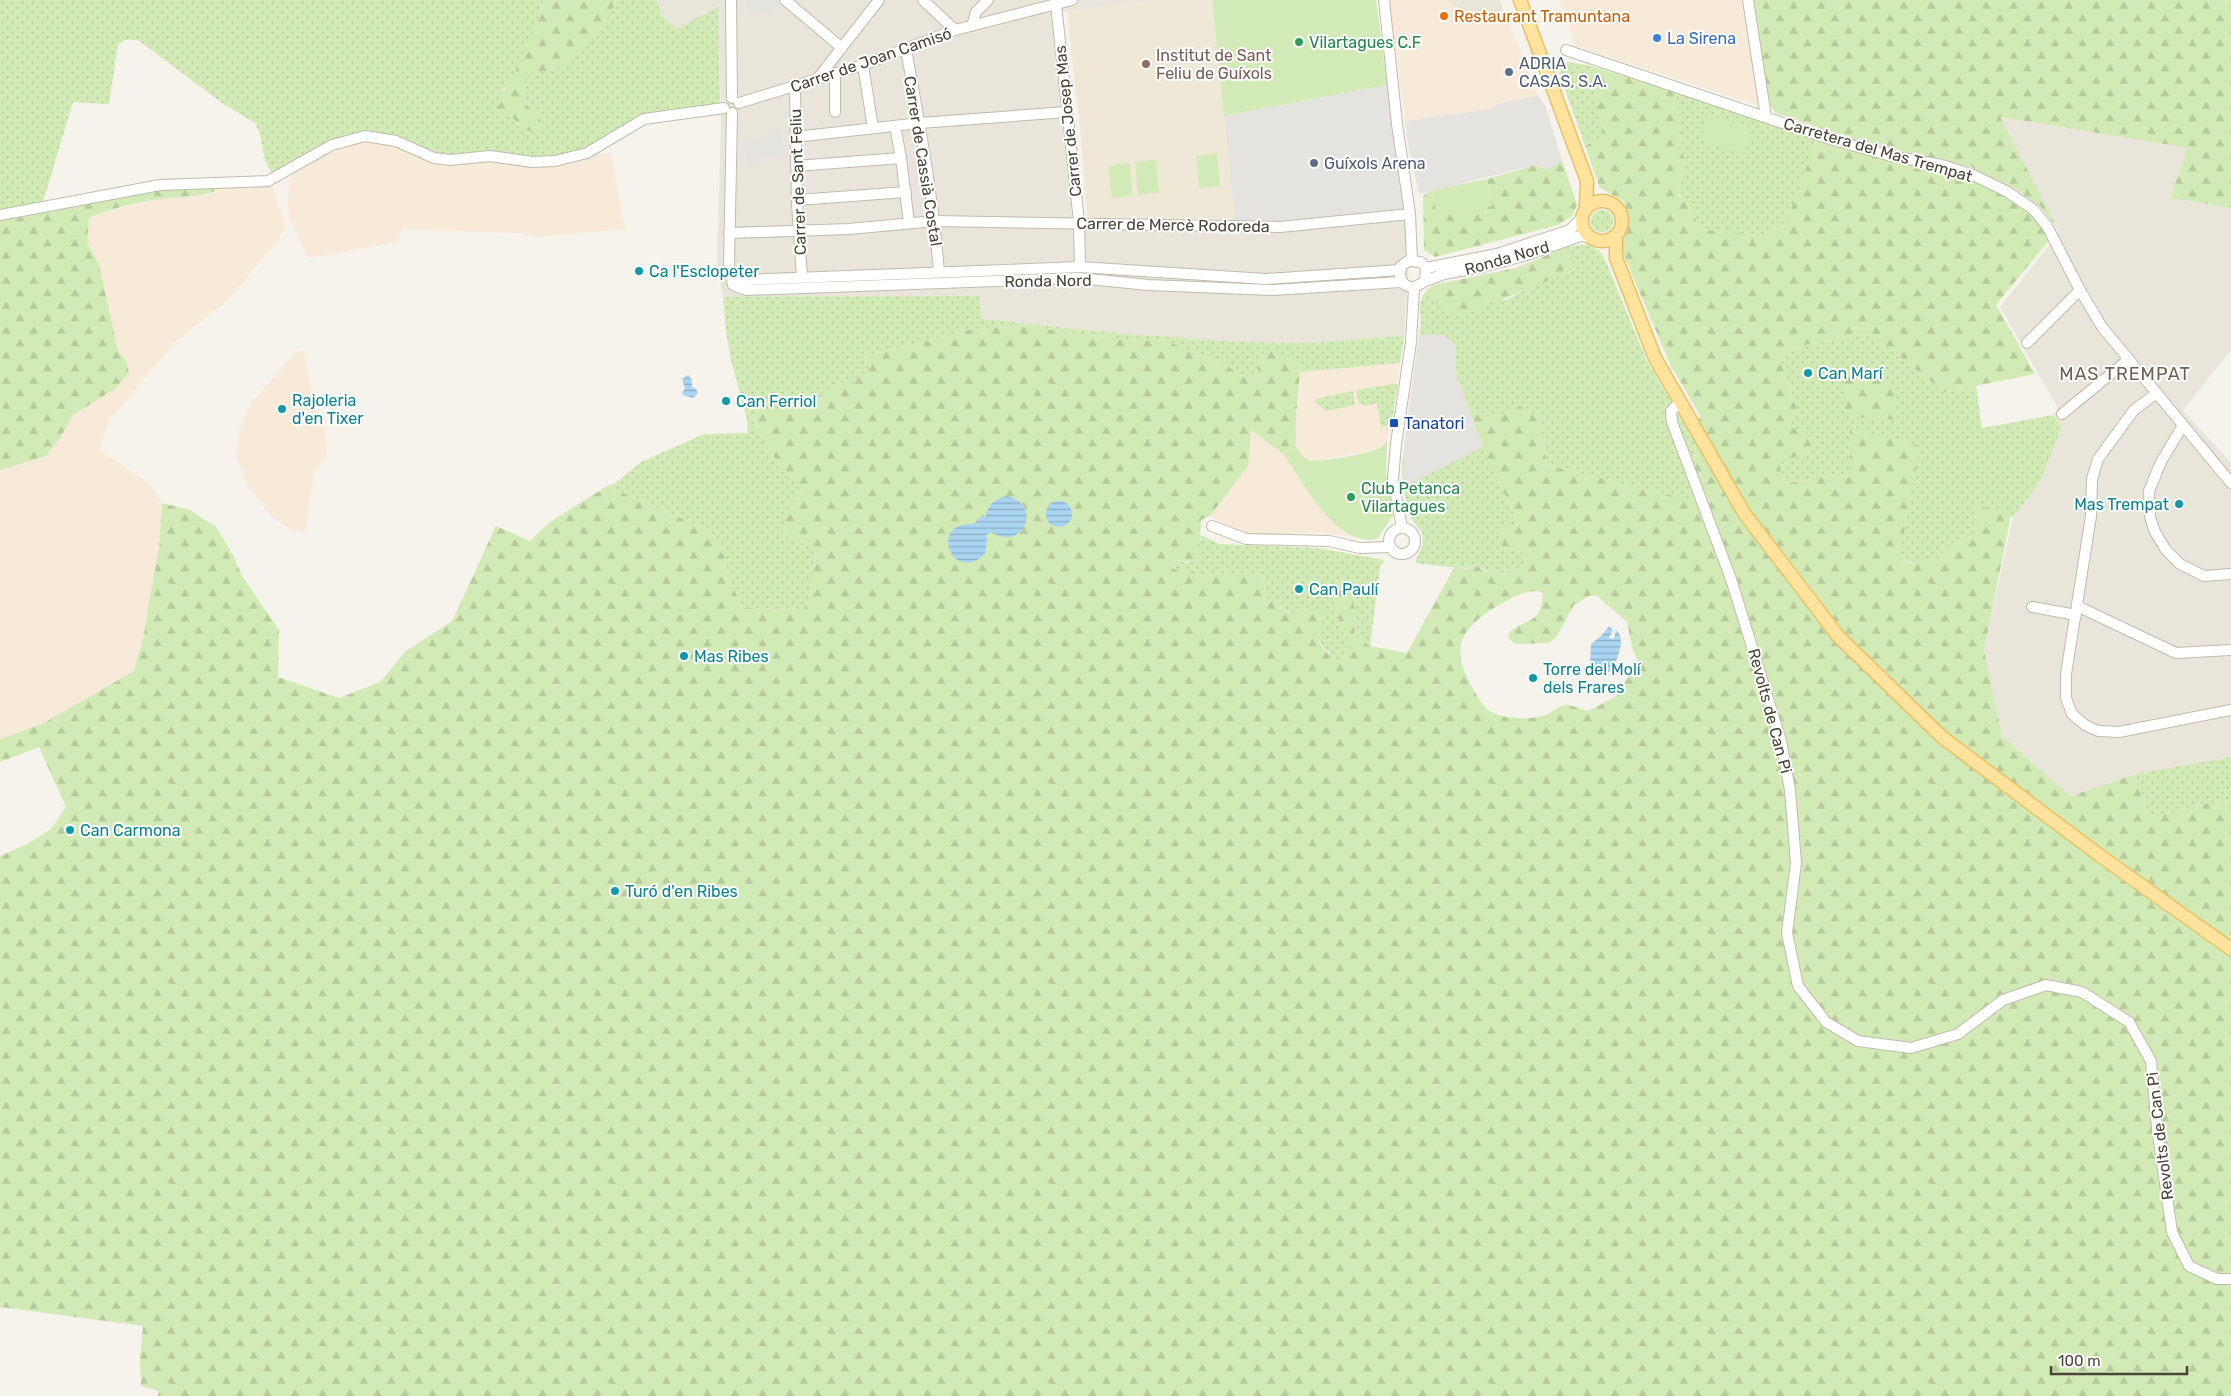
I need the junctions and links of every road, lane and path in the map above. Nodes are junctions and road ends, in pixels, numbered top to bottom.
1 (732, 0) edge
2 (879, 0) edge
3 (923, 0) edge
4 (988, 0) edge
5 (1072, 0) edge
6 (1384, 0) edge
7 (1520, 0) edge
8 (1748, 0) edge
9 (791, 2) edge
10 (1056, 4) junction
11 (972, 26) junction
12 (955, 30) junction
13 (842, 48) junction
14 (906, 50) junction
15 (1566, 50) dead end
16 (863, 64) junction
17 (835, 73) junction
18 (818, 78) junction
19 (795, 86) junction
20 (735, 101) junction
21 (728, 110) junction
22 (836, 112) dead end
23 (1067, 112) junction
24 (1766, 118) junction
25 (920, 123) junction
26 (895, 126) junction
27 (873, 128) junction
28 (795, 137) junction
29 (901, 158) junction
30 (796, 166) junction
31 (1587, 181) junction
32 (906, 192) junction
33 (797, 200) junction
34 (1604, 200) junction
35 (1584, 213) junction
36 (1410, 214) junction
37 (0, 215) edge
38 (935, 221) junction
39 (1079, 222) junction
40 (909, 223) junction
41 (798, 231) junction
42 (730, 233) junction
43 (1616, 235) junction
44 (1594, 239) junction
45 (1616, 258) junction
46 (1412, 260) junction
47 (1080, 267) junction
48 (1426, 268) junction
49 (1400, 270) junction
50 (939, 272) junction
51 (802, 277) junction
52 (733, 280) junction
53 (1425, 281) junction
54 (1402, 282) junction
55 (1414, 288) junction
56 (2080, 290) junction
57 (2027, 343) dead end
58 (2129, 359) junction
59 (2157, 393) junction
60 (1680, 402) junction
61 (2062, 414) dead end
62 (2183, 425) junction
63 (2231, 483) edge
64 (1212, 526) dead end
65 (1402, 528) junction
66 (1390, 547) junction
67 (2231, 574) edge
68 (2032, 608) dead end
69 (2077, 611) junction
70 (2231, 650) edge
71 (2231, 710) edge
72 (2231, 949) edge
73 (2231, 1279) edge

1 - 20 street
2 - 13 street
3 - 12 street
4 - 11 street, Carrer de Joan Camisó
5 - 10 street
6 - 36 street
7 - 31 main road
8 - 24 street
9 - 13 street
10 - 11 street
10 - 23 street, Carrer de Josep Mas
11 - 12 street, Carrer de Joan Camisó
12 - 14 street, Carrer de Joan Camisó
13 - 18 street
14 - 16 street, Carrer de Joan Camisó
14 - 25 street, Carrer de Cassià Costal
15 - 24 street, Carretera del Mas Trempat
16 - 17 street, Carrer de Joan Camisó
16 - 27 street
17 - 18 street, Carrer de Joan Camisó
17 - 22 street
18 - 19 street, Carrer de Joan Camisó
19 - 20 street, Carrer de Joan Camisó
19 - 28 street, Carrer de Sant Feliu
20 - 21 street
21 - 37 street
21 - 42 street
23 - 25 street
23 - 39 street, Carrer de Josep Mas
24 - 56 street, Carretera del Mas Trempat
25 - 26 street
25 - 38 street, Carrer de Cassià Costal
26 - 27 street
26 - 29 street
27 - 28 street
28 - 30 street, Carrer de Sant Feliu
29 - 30 street
29 - 32 street
30 - 33 street, Carrer de Sant Feliu
31 - 34 main road
31 - 35 main road
32 - 33 street
32 - 40 street
33 - 41 street, Carrer de Sant Feliu
34 - 35 main road
34 - 43 main road
35 - 44 main road
35 - 48 street, Ronda Nord
36 - 39 street, Carrer de Mercè Rodoreda
36 - 46 street
38 - 39 street, Carrer de Mercè Rodoreda
38 - 40 street, Carrer de Mercè Rodoreda
38 - 50 street, Carrer de Cassià Costal
39 - 47 street, Carrer de Josep Mas
40 - 41 street, Carrer de Mercè Rodoreda
41 - 42 street, Carrer de Mercè Rodoreda
41 - 51 street, Carrer de Sant Feliu
42 - 52 street
43 - 44 main road
43 - 45 main road
44 - 45 main road
44 - 53 street, Ronda Nord
45 - 60 main road
46 - 48 street
46 - 49 street
47 - 49 street, Ronda Nord
47 - 50 street, Ronda Nord
48 - 53 street
49 - 54 street
50 - 51 street, Ronda Nord
51 - 52 street, Ronda Nord
52 - 54 street, Ronda Nord
53 - 55 street, Ronda Nord
54 - 55 street
55 - 65 street
56 - 57 street
56 - 58 street, Carretera del Mas Trempat
58 - 59 street, Carretera del Mas Trempat
58 - 61 street
59 - 62 street, Carretera del Mas Trempat
59 - 69 street
60 - 72 main road
60 - 73 street, Revolts de Can Pi
62 - 63 street, Carretera del Mas Trempat
62 - 67 street
64 - 66 street
65 - 66 street
65 - 66 street
68 - 69 street
69 - 70 street
69 - 71 street

